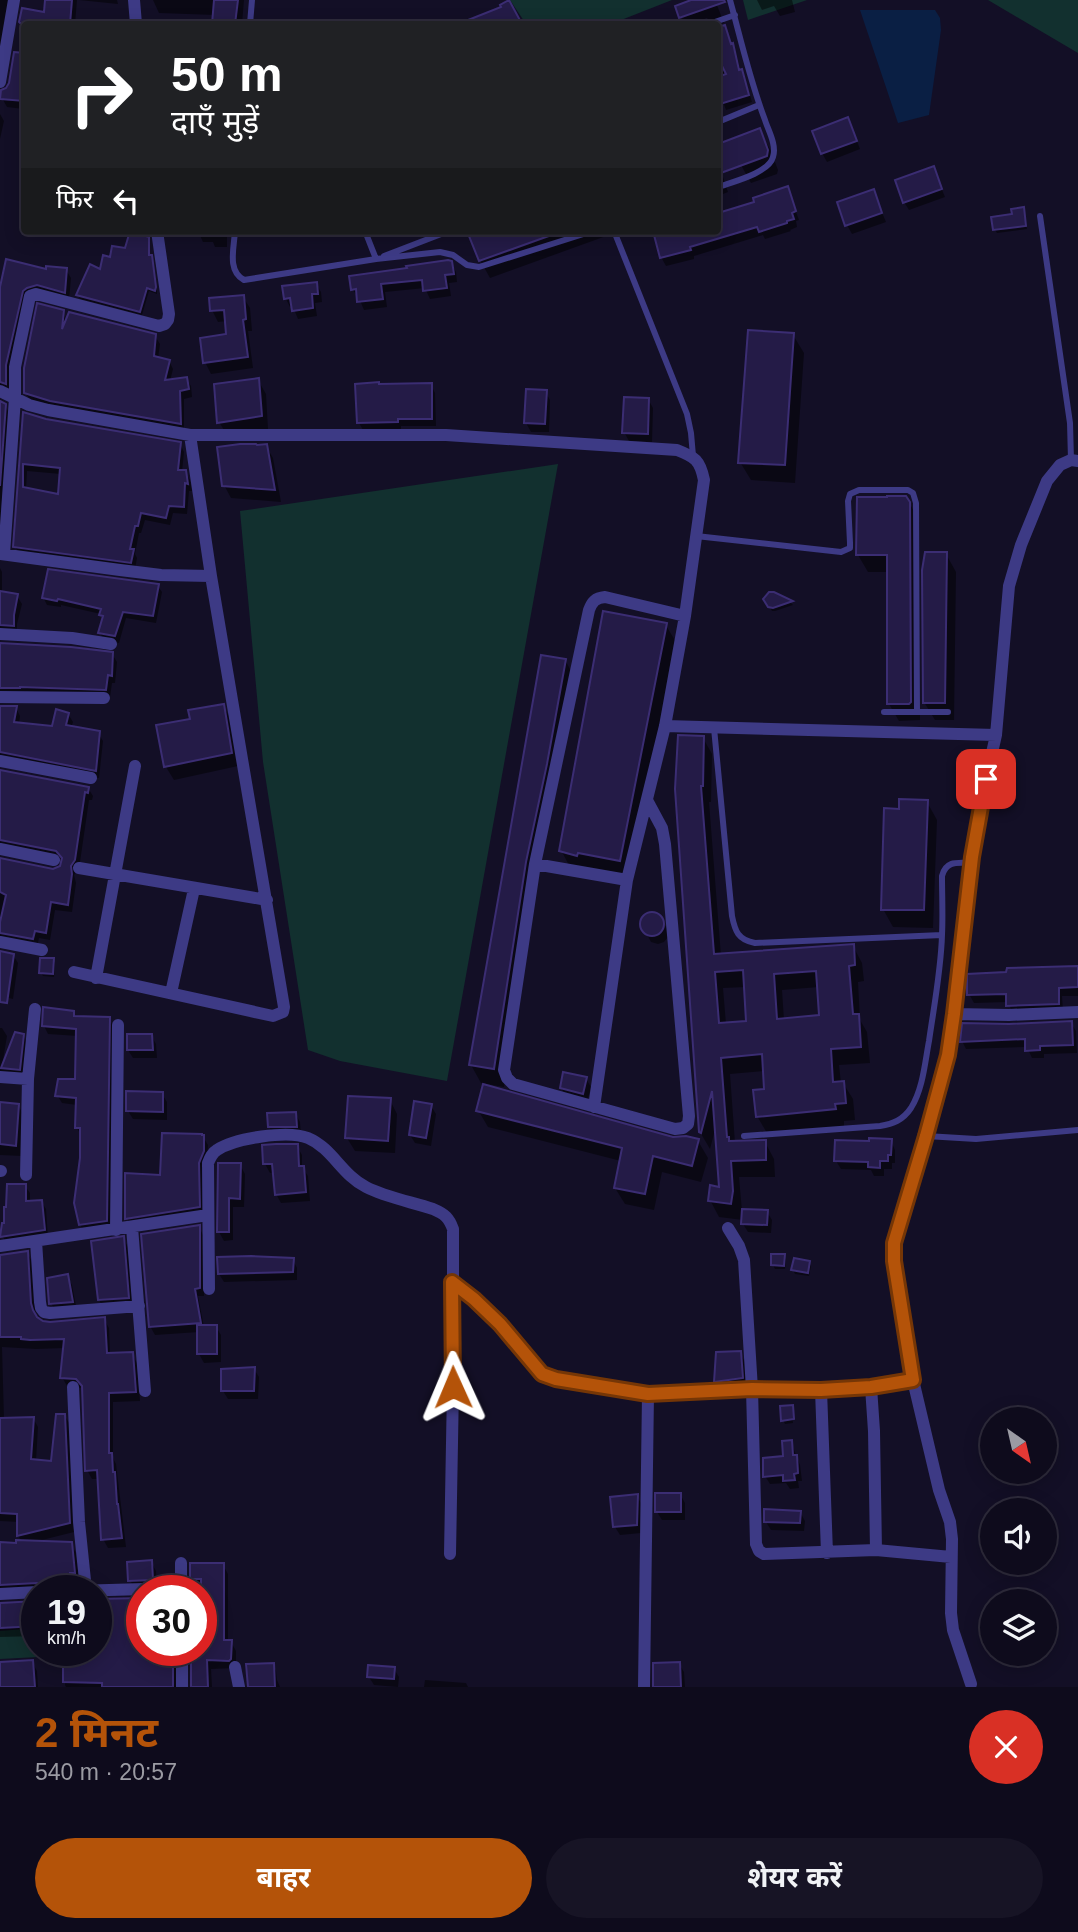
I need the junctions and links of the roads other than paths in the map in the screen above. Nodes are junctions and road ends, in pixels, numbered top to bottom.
1 (14, 0) edge
2 (134, 0) edge
3 (252, 0) edge
4 (730, 0) edge
5 (735, 15) junction
6 (136, 21) edge
7 (250, 21) edge
8 (718, 21) edge
9 (0, 82) edge
10 (759, 105) junction
11 (721, 121) edge
12 (721, 186) edge
13 (1040, 216) dead end
14 (158, 235) edge
15 (235, 235) edge
16 (367, 235) edge
17 (439, 235) edge
18 (580, 235) edge
19 (616, 235) edge
20 (376, 259) junction
21 (0, 391) edge
22 (15, 398) junction
23 (190, 435) junction
24 (693, 457) junction
25 (1074, 460) edge
26 (696, 536) junction
27 (2, 554) edge
28 (211, 576) junction
29 (685, 616) junction
30 (0, 634) edge
31 (111, 644) dead end
32 (0, 697) edge
33 (104, 698) dead end
34 (884, 712) dead end
35 (917, 712) junction
36 (948, 712) dead end
37 (665, 726) junction
38 (714, 727) junction
39 (996, 735) junction
40 (0, 761) edge
41 (135, 766) dead end
42 (91, 778) dead end
43 (647, 800) junction
44 (0, 849) edge
45 (54, 860) dead end
46 (971, 863) junction
47 (535, 864) junction
48 (79, 868) dead end
49 (114, 874) junction
50 (627, 880) junction
51 (194, 889) junction
52 (267, 900) junction
53 (942, 935) junction
54 (0, 942) edge
55 (42, 950) dead end
56 (74, 972) dead end
57 (96, 978) junction
58 (171, 993) junction
59 (35, 1009) dead end
60 (1078, 1012) edge
61 (954, 1014) junction
62 (118, 1025) dead end
63 (0, 1077) edge
64 (28, 1079) junction
65 (594, 1107) junction
66 (1078, 1130) edge
67 (744, 1136) dead end
68 (926, 1136) junction
69 (26, 1175) dead end
70 (208, 1215) junction
71 (132, 1227) junction
72 (728, 1228) dead end
73 (116, 1230) junction
74 (36, 1241) junction
75 (0, 1246) edge
76 (452, 1282) junction
77 (209, 1289) dead end
78 (139, 1306) junction
79 (913, 1380) junction
80 (73, 1387) dead end
81 (871, 1387) junction
82 (752, 1389) junction
83 (821, 1390) junction
84 (145, 1391) dead end
85 (648, 1394) junction
86 (876, 1550) junction
87 (827, 1553) junction
88 (450, 1555) dead end
89 (951, 1557) junction
90 (181, 1563) dead end
91 (84, 1575) edge
92 (181, 1575) edge
93 (21, 1593) edge
94 (0, 1594) edge
95 (182, 1666) edge
96 (235, 1667) dead end
97 (971, 1685) dead end
98 (182, 1687) edge
99 (239, 1687) edge
100 (644, 1687) edge

1 - 9 street
2 - 6 street
3 - 7 lane
4 - 5 lane
5 - 8 lane
5 - 10 lane
10 - 11 lane
10 - 12 lane
13 - 25 lane
14 - 22 street
15 - 20 lane
16 - 20 lane
17 - 20 lane
18 - 20 lane
19 - 24 lane
21 - 22 street
22 - 23 street
22 - 27 street
23 - 24 street
23 - 28 street
24 - 26 street
25 - 39 street
26 - 29 street
26 - 35 lane
27 - 28 street
28 - 52 street
29 - 37 street
29 - 47 street
30 - 31 street
32 - 33 street
34 - 35 lane
35 - 36 lane
37 - 38 street
37 - 43 street
38 - 39 street
38 - 53 lane
39 - 46 street
40 - 42 street
41 - 49 street
43 - 50 street
43 - 65 street
44 - 45 street
46 - 53 lane
46 - 61 street
47 - 50 street
47 - 65 street
48 - 49 street
49 - 51 street
49 - 57 street
50 - 65 street
51 - 52 street
51 - 58 street
52 - 58 street
53 - 67 lane
54 - 55 street
56 - 57 street
57 - 58 street
59 - 64 street
60 - 61 street
61 - 68 street
62 - 73 street
63 - 64 street
64 - 69 street
66 - 68 lane
68 - 79 street
70 - 71 street
70 - 76 street
70 - 77 street
71 - 73 street
71 - 78 street
72 - 82 street
73 - 74 street
74 - 75 street
74 - 78 street
76 - 85 street
76 - 88 street
78 - 84 street
79 - 81 street
79 - 89 street
80 - 91 street
81 - 83 street
81 - 86 street
82 - 83 street
82 - 85 street
82 - 87 street
83 - 87 street
85 - 100 street
86 - 87 street
86 - 89 street
89 - 97 street
90 - 92 street
93 - 94 street
95 - 98 street
96 - 99 street

